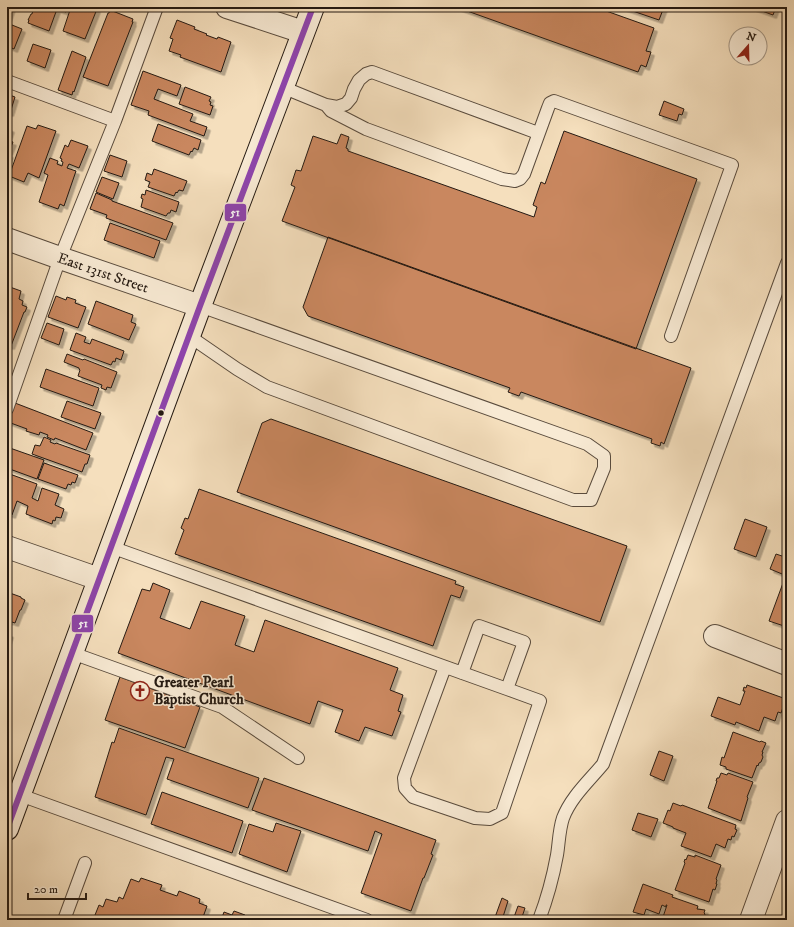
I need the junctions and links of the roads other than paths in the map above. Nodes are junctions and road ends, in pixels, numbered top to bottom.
1 (157, 7) edge
2 (227, 7) edge
3 (313, 7) edge
4 (303, 32) junction
5 (7, 81) edge
6 (282, 87) junction
7 (331, 108) junction
8 (115, 121) junction
9 (538, 133) junction
10 (7, 239) edge
11 (60, 258) junction
12 (787, 263) edge
13 (200, 306) junction
14 (189, 336) junction
15 (671, 336) dead end
16 (10, 391) edge
17 (7, 409) edge
18 (7, 546) edge
19 (111, 547) junction
20 (99, 578) junction
21 (715, 636) dead end
22 (72, 653) junction
23 (787, 664) edge
24 (445, 667) junction
25 (462, 673) junction
26 (507, 689) junction
27 (298, 758) dead end
28 (20, 795) junction
29 (787, 821) edge
30 (7, 829) edge
31 (85, 863) dead end
32 (64, 920) edge
33 (367, 920) edge
34 (539, 920) edge
35 (751, 920) edge

1 - 8 lane
2 - 4 main road
3 - 4 main road
4 - 6 main road
5 - 8 lane
6 - 7 lane
6 - 13 main road
7 - 9 lane
7 - 9 lane
8 - 11 lane
9 - 15 lane
10 - 11 main road, East 131st Street
11 - 13 main road, East 131st Street
11 - 16 lane
12 - 34 lane
13 - 14 main road
13 - 14 lane
14 - 19 main road
16 - 17 lane
18 - 20 main road
19 - 20 main road
19 - 24 lane
20 - 22 main road
21 - 23 main road
22 - 27 lane
22 - 28 main road
24 - 25 lane
24 - 26 lane
25 - 26 lane
25 - 26 lane
28 - 30 main road
28 - 33 lane
29 - 35 main road
31 - 32 lane

